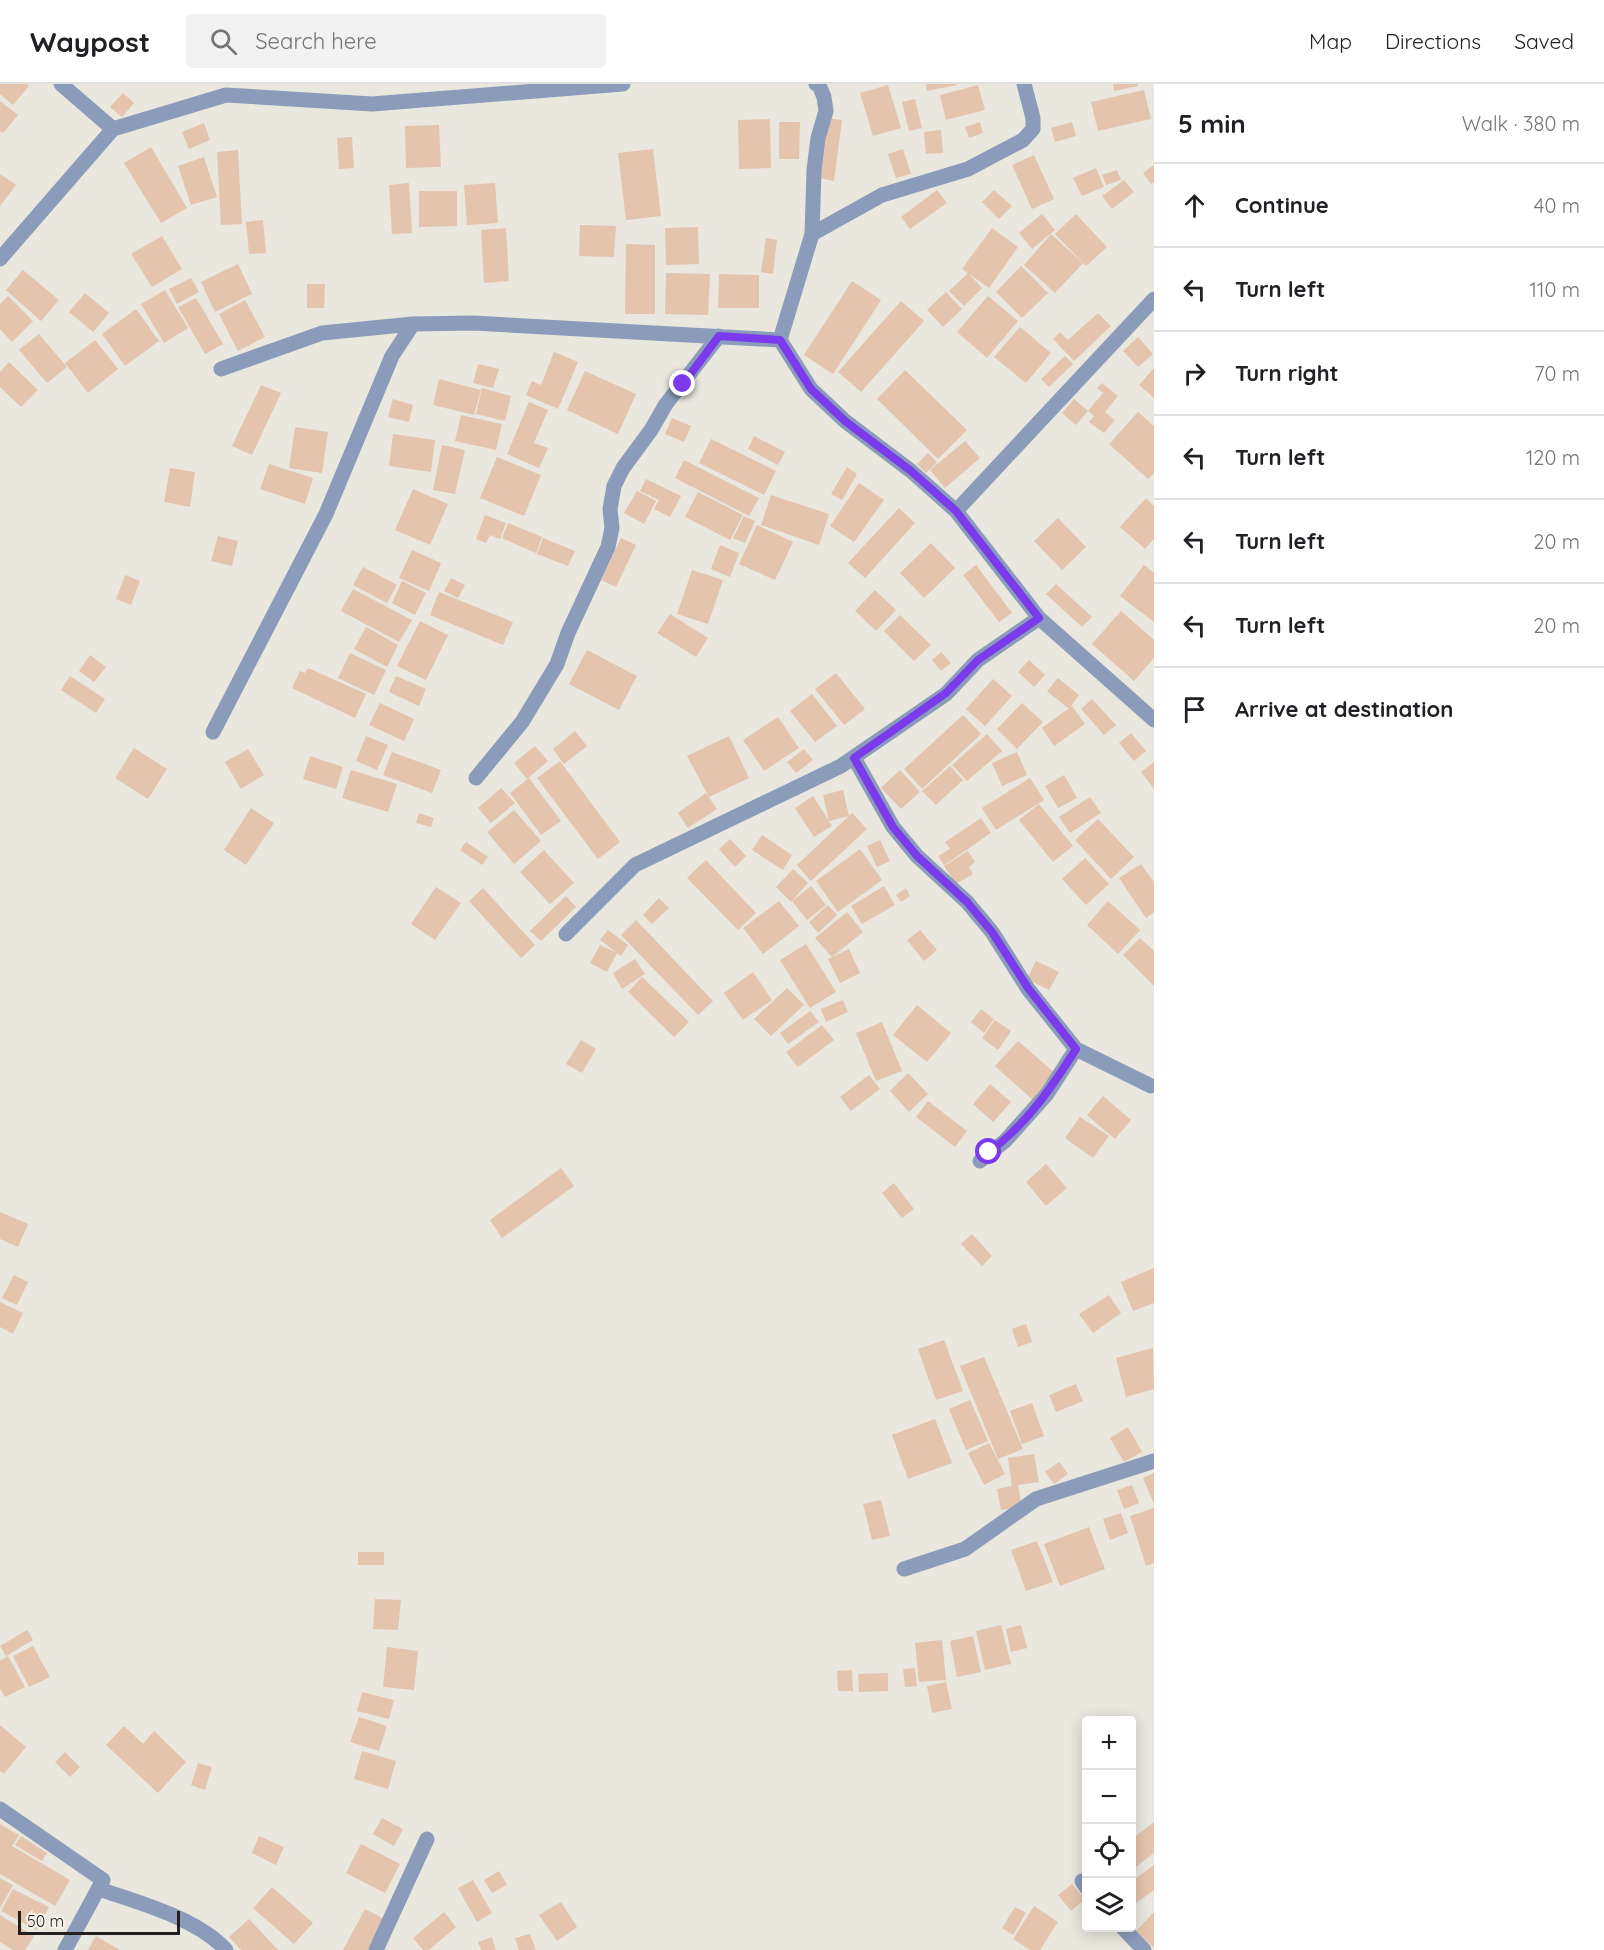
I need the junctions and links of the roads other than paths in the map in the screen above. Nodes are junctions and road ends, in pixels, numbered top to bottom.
1 (61, 84) edge
2 (623, 84) edge
3 (816, 84) edge
4 (1024, 84) edge
5 (284, 91) edge
6 (113, 129) junction
7 (812, 234) junction
8 (0, 260) edge
9 (1154, 298) edge
10 (413, 324) junction
11 (719, 336) junction
12 (780, 340) junction
13 (221, 369) dead end
14 (956, 511) junction
15 (1039, 618) junction
16 (1152, 714) edge
17 (213, 732) dead end
18 (854, 758) junction
19 (476, 778) dead end
20 (566, 934) dead end
21 (1076, 1049) junction
22 (1150, 1086) dead end
23 (980, 1161) dead end
24 (1154, 1461) edge
25 (904, 1569) dead end
26 (0, 1809) edge
27 (427, 1839) dead end
28 (99, 1889) junction
29 (1127, 1932) edge
30 (64, 1950) edge
31 (226, 1950) edge
32 (376, 1950) edge
33 (1144, 1950) edge

1 - 6 street
2 - 5 street
3 - 7 street
4 - 7 street
5 - 6 street
6 - 8 street
7 - 12 street
9 - 14 street
10 - 11 street
10 - 13 street
10 - 17 street
11 - 12 street
11 - 19 street
12 - 14 street
14 - 15 street
15 - 16 street
15 - 18 street
18 - 20 street
18 - 21 street
21 - 22 street
21 - 23 street
24 - 25 street
26 - 28 street
27 - 32 street
28 - 30 street
28 - 31 street
29 - 33 street

